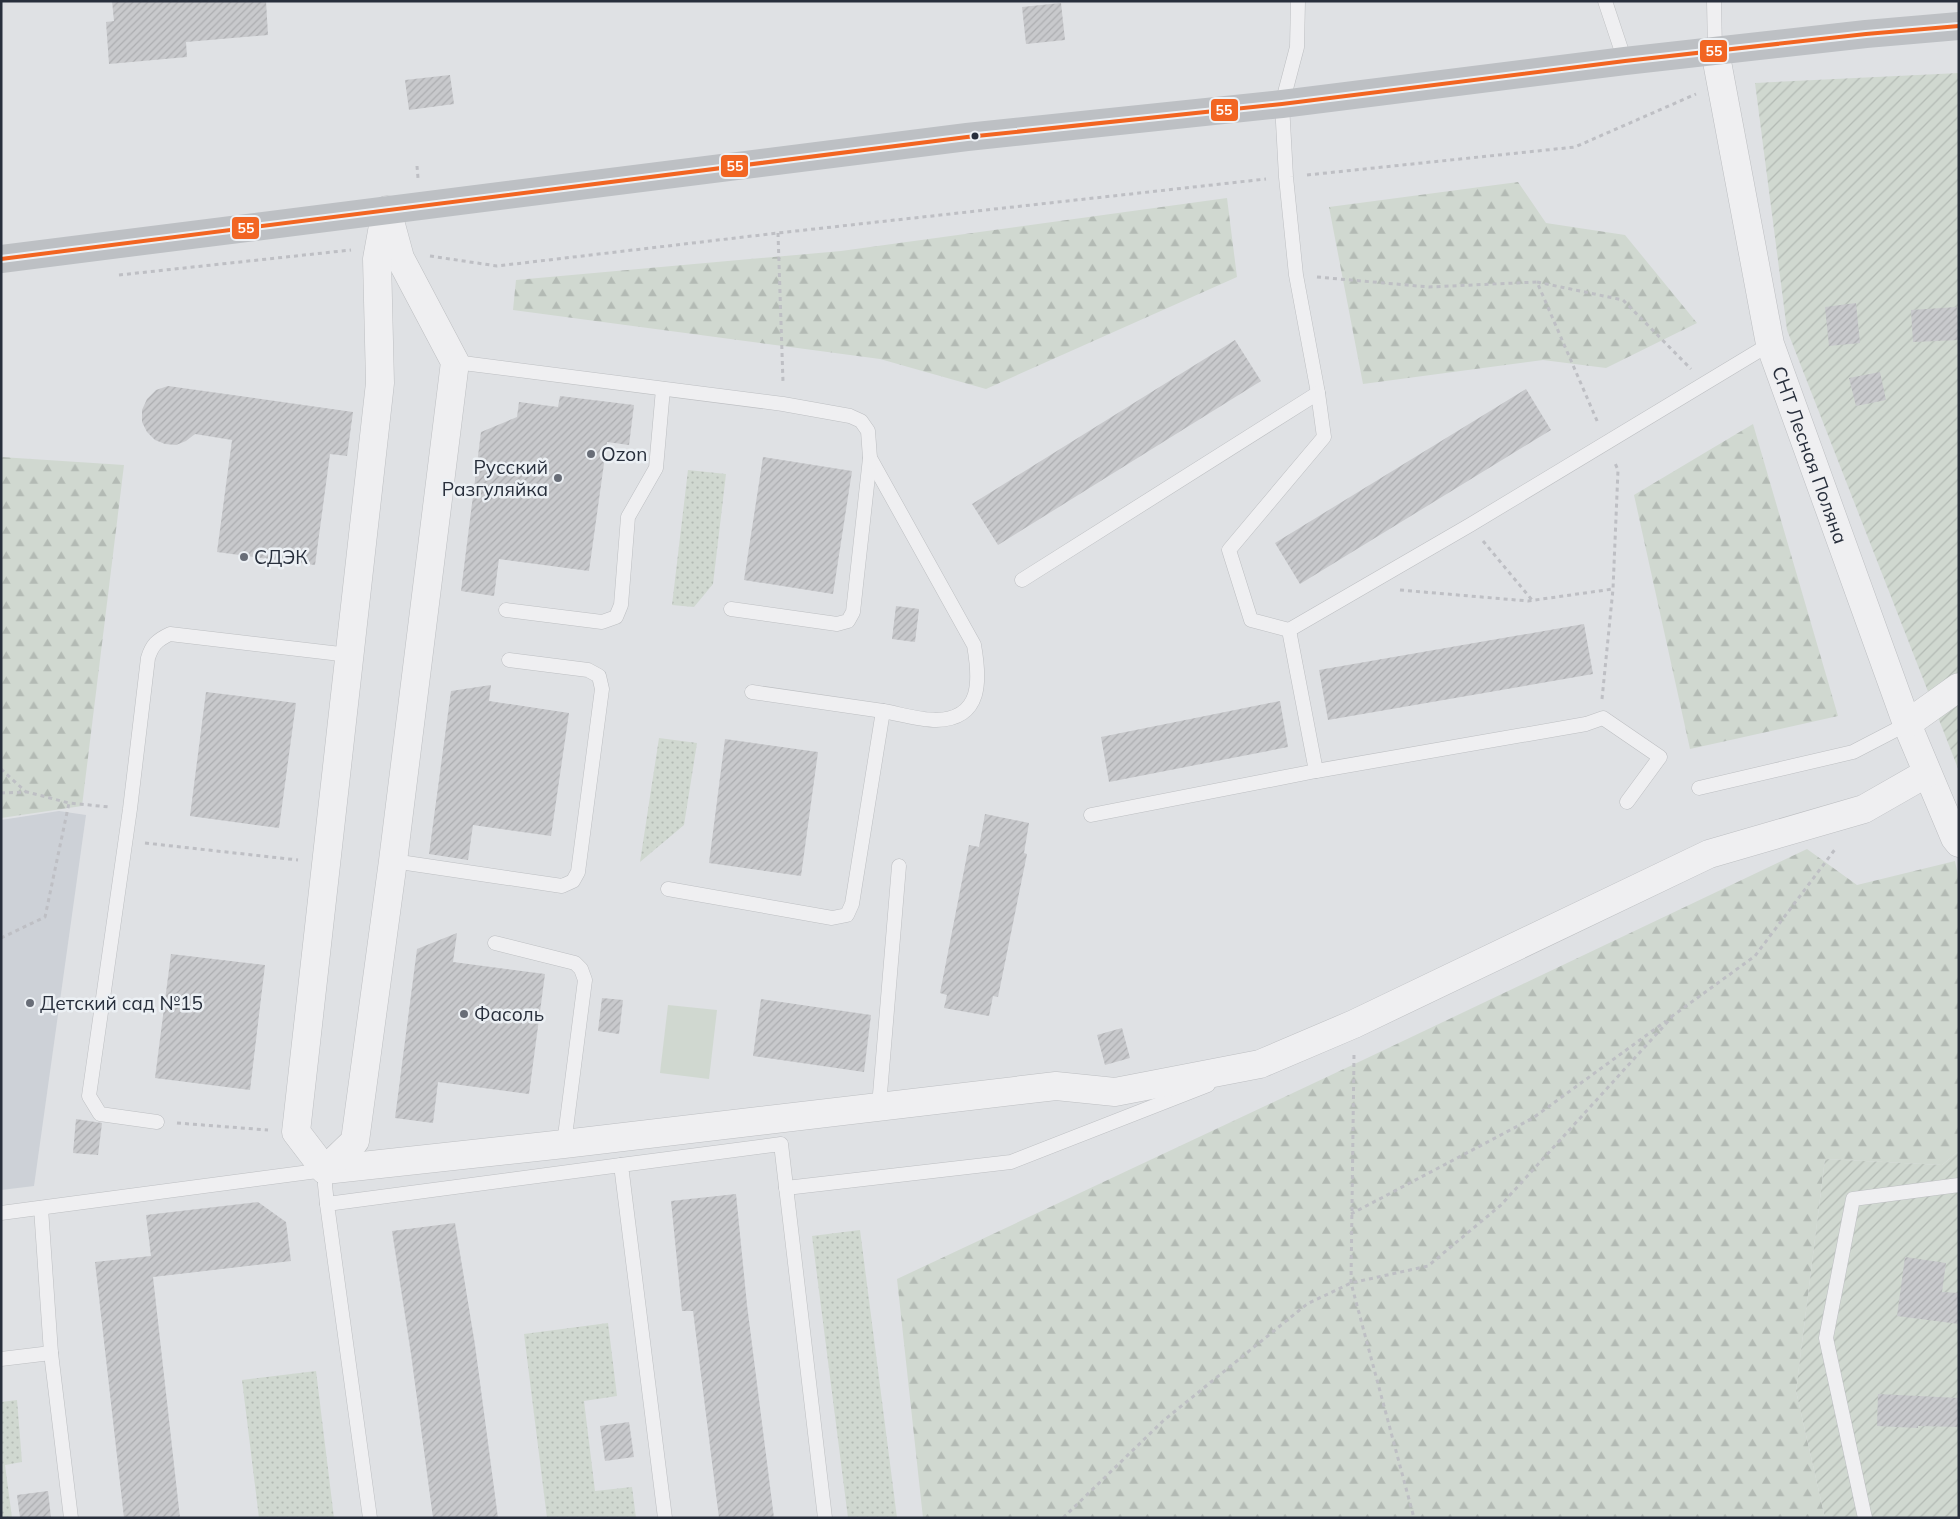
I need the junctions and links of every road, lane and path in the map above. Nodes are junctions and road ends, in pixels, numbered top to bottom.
1 (1303, 1) edge
2 (1605, 1) edge
3 (1714, 1) edge
4 (1298, 2) edge
5 (1959, 26) edge
6 (1715, 51) junction
7 (1625, 61) junction
8 (1720, 83) junction
9 (1282, 104) junction
10 (1286, 177) junction
11 (387, 210) junction
12 (778, 233) junction
13 (388, 258) junction
14 (1, 259) edge
15 (1296, 275) junction
16 (110, 276) dead end
17 (1537, 282) junction
18 (1770, 344) junction
19 (455, 362) junction
20 (1705, 383) junction
21 (663, 389) junction
22 (1318, 393) junction
23 (783, 404) junction
24 (1606, 442) junction
25 (870, 458) junction
26 (1618, 470) dead end
27 (1493, 554) dead end
28 (1022, 580) dead end
29 (1362, 587) junction
30 (1613, 589) junction
31 (1532, 601) junction
32 (731, 608) dead end
33 (506, 610) dead end
34 (1289, 630) junction
35 (349, 655) junction
36 (509, 660) dead end
37 (1959, 687) edge
38 (752, 692) dead end
39 (883, 711) junction
40 (1586, 724) junction
41 (1907, 724) junction
42 (1, 770) edge
43 (1316, 771) junction
44 (1927, 773) junction
45 (1699, 788) dead end
46 (27, 792) junction
47 (1, 793) edge
48 (1627, 802) dead end
49 (69, 803) junction
50 (130, 809) junction
51 (1864, 809) junction
52 (1091, 814) dead end
53 (1957, 839) edge
54 (125, 841) junction
55 (393, 861) junction
56 (325, 862) junction
57 (899, 866) dead end
58 (668, 889) dead end
59 (1, 938) edge
60 (496, 944) dead end
61 (1672, 1017) junction
62 (1354, 1024) junction
63 (1260, 1064) junction
64 (879, 1106) junction
65 (157, 1122) joint
66 (296, 1132) junction
67 (564, 1144) junction
68 (622, 1165) junction
69 (325, 1170) junction
70 (1959, 1185) edge
71 (786, 1188) junction
72 (327, 1204) junction
73 (41, 1208) junction
74 (1, 1213) edge
75 (1351, 1214) junction
76 (1351, 1283) junction
77 (51, 1353) junction
78 (1, 1359) edge
79 (71, 1518) edge
80 (370, 1518) edge
81 (665, 1518) edge
82 (825, 1518) edge
83 (1063, 1518) edge
84 (1414, 1518) edge
85 (1865, 1518) edge

1 - 4 lane
2 - 7 lane
3 - 6 lane
4 - 9 lane
5 - 6 main road
6 - 7 main road
6 - 8 street, СНТ Лесная Поляна
7 - 9 main road
8 - 10 path
8 - 18 street, СНТ Лесная Поляна
9 - 10 lane
9 - 11 main road
10 - 12 path
10 - 15 lane
11 - 13 street
11 - 14 main road
12 - 13 path
12 - 23 path
13 - 16 path
13 - 19 street
13 - 35 street
15 - 17 path
15 - 22 lane
17 - 20 path
17 - 24 path
18 - 20 lane
18 - 41 street, СНТ Лесная Поляна
19 - 21 lane
19 - 55 street
20 - 24 lane
21 - 23 lane
21 - 33 lane
22 - 28 lane
22 - 34 lane
23 - 25 lane
24 - 29 lane
25 - 32 lane
25 - 39 lane
26 - 30 path
27 - 31 path
29 - 31 path
29 - 34 lane
30 - 31 path
30 - 40 path
34 - 43 lane
35 - 50 lane
35 - 56 street
36 - 55 lane
37 - 41 street
38 - 39 lane
39 - 58 lane
40 - 43 lane
40 - 48 lane
41 - 44 street, СНТ Лесная Поляна
41 - 45 lane
42 - 46 path
43 - 52 lane
44 - 51 street
44 - 53 street, СНТ Лесная Поляна
46 - 47 path
46 - 49 path
49 - 50 path
49 - 59 path
50 - 54 lane
51 - 61 path
51 - 62 street
54 - 56 path
54 - 65 lane
55 - 69 street
56 - 66 street
57 - 64 lane
60 - 67 lane
61 - 75 path
61 - 76 path
62 - 63 street
62 - 75 path
63 - 64 street
63 - 71 lane
64 - 67 street
65 - 66 path
66 - 69 street
67 - 69 street
68 - 71 lane
68 - 72 lane
68 - 81 lane
69 - 72 lane
69 - 73 lane
70 - 85 lane
71 - 82 lane
72 - 80 lane
73 - 74 lane
73 - 77 lane
75 - 76 path
76 - 83 path
76 - 84 path
77 - 78 lane
77 - 79 lane

